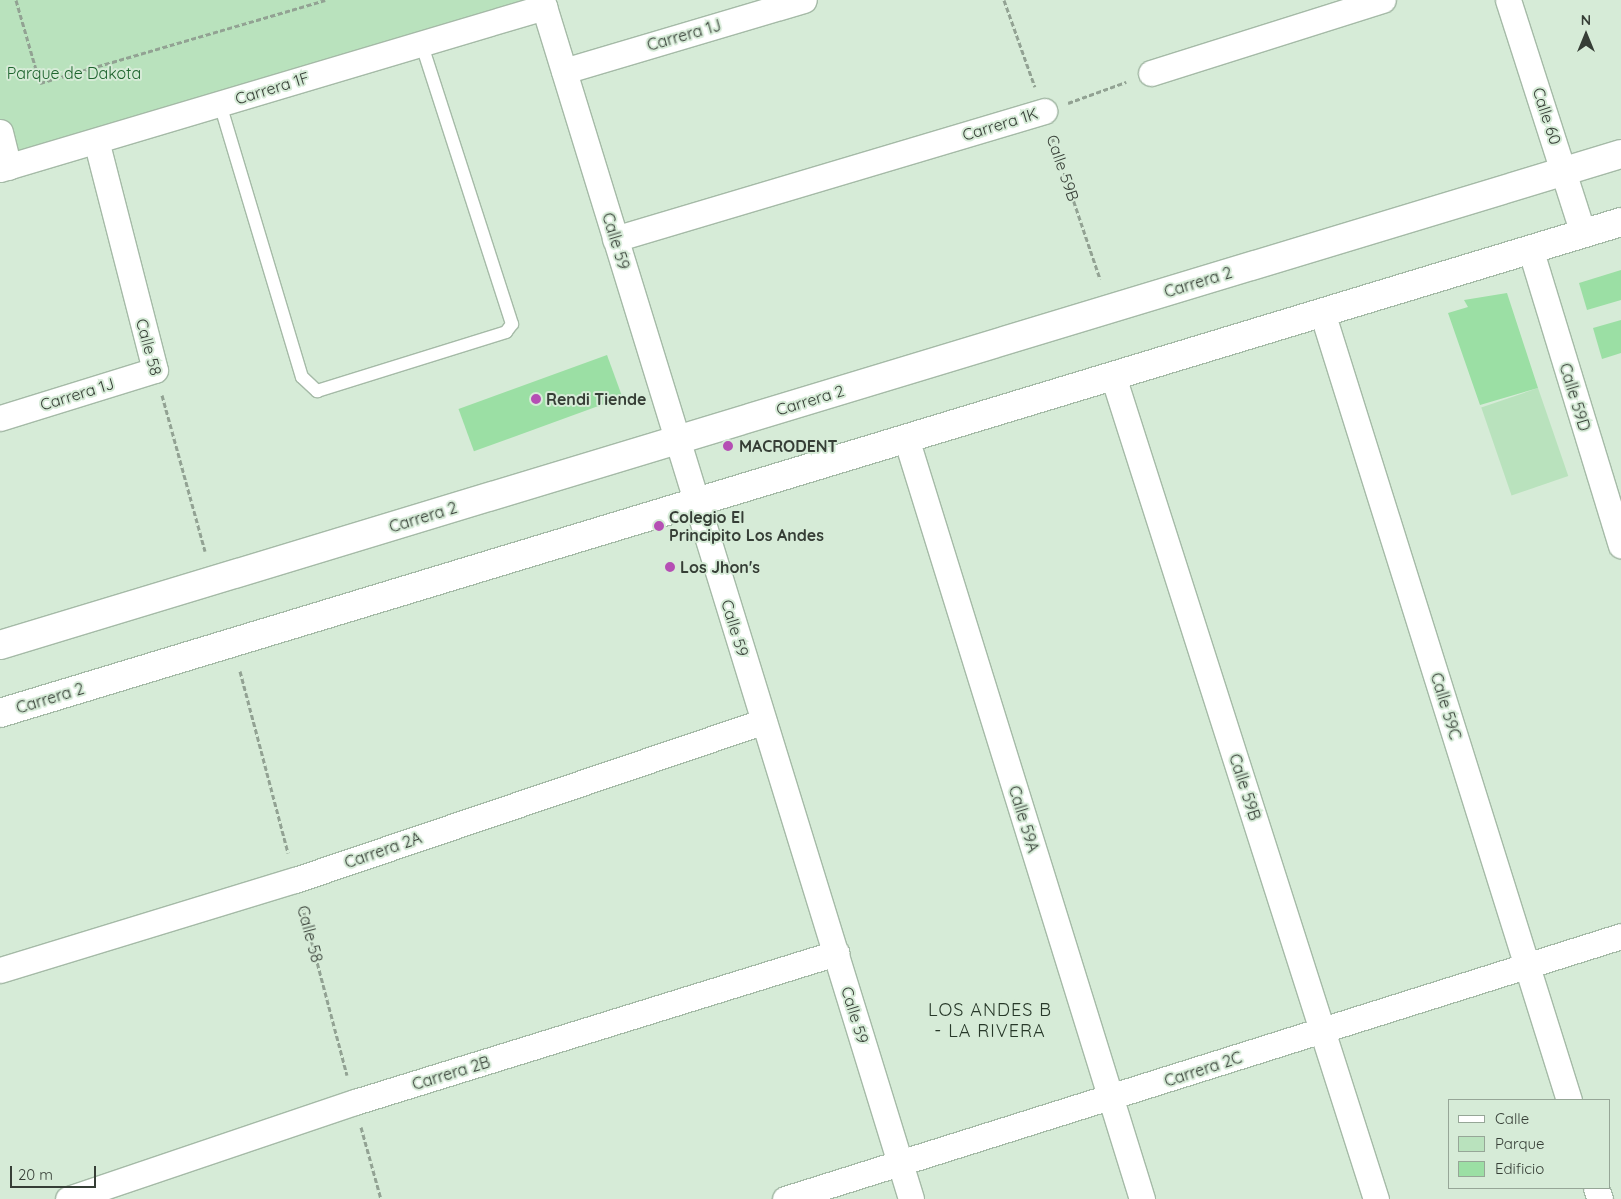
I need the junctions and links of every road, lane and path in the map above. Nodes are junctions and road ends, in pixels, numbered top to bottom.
1 (16, 0) edge
2 (325, 0) edge
3 (804, 0) edge
4 (1004, 0) edge
5 (1383, 0) edge
6 (1508, 0) edge
7 (543, 4) edge
8 (421, 42) junction
9 (564, 71) junction
10 (1152, 73) joint
11 (220, 104) junction
12 (1044, 111) junction
13 (0, 132) edge
14 (96, 141) junction
15 (1621, 154) edge
16 (5, 168) edge
17 (1565, 171) junction
18 (1621, 222) edge
19 (1583, 233) junction
20 (615, 239) junction
21 (1530, 248) junction
22 (1100, 279) dead end
23 (1322, 312) junction
24 (155, 370) junction
25 (1113, 376) junction
26 (0, 418) edge
27 (906, 438) junction
28 (678, 440) junction
29 (1611, 483) edge
30 (696, 501) junction
31 (1621, 545) edge
32 (205, 551) dead end
33 (0, 645) edge
34 (239, 668) dead end
35 (0, 713) edge
36 (764, 721) junction
37 (295, 880) junction
38 (1621, 936) edge
39 (836, 954) junction
40 (1527, 966) junction
41 (0, 970) edge
42 (1323, 1031) junction
43 (1111, 1098) junction
44 (1569, 1099) edge
45 (355, 1102) junction
46 (900, 1161) junction
47 (68, 1199) edge
48 (381, 1199) edge
49 (784, 1199) edge
50 (911, 1199) edge
51 (1142, 1199) edge
52 (1376, 1199) edge

1 - 2 path
3 - 9 street, Carrera 1J
4 - 12 path, Calle 59B
5 - 10 street
6 - 17 street, Calle 60
7 - 8 street, Carrera 1F
7 - 9 street, Calle 59
8 - 11 street, Carrera 1F
8 - 11 lane
9 - 20 street, Calle 59
10 - 12 path, Carrera 1K
11 - 14 street, Carrera 1F
12 - 20 street, Carrera 1K
12 - 22 path, Calle 59B
13 - 16 street
14 - 16 street, Carrera 1F
14 - 24 street, Calle 58
15 - 17 street, Carrera 2
17 - 19 street, Calle 60
17 - 28 street, Carrera 2
18 - 19 street, Carrera 2
19 - 21 street, Carrera 2
20 - 28 street, Calle 59
21 - 23 street, Carrera 2
21 - 29 street, Calle 59D
23 - 25 street, Carrera 2
23 - 40 street, Calle 59C
24 - 26 street, Carrera 1J
24 - 32 path, Calle 58
25 - 27 street, Carrera 2
25 - 42 street, Calle 59B
27 - 30 street, Carrera 2
27 - 43 street, Calle 59A
28 - 30 street, Calle 59
28 - 33 street, Carrera 2
29 - 31 street, Calle 59D
30 - 35 street, Carrera 2
30 - 36 street, Calle 59
34 - 37 path, Calle 58
36 - 37 street, Carrera 2A
36 - 39 street, Calle 59
37 - 41 street, Carrera 2A
37 - 45 path, Calle 58
38 - 40 street, Carrera 2C
39 - 45 street, Carrera 2B
39 - 46 street, Calle 59
40 - 42 street, Carrera 2C
40 - 44 street, Calle 59C
42 - 43 street, Carrera 2C
42 - 52 street, Calle 59B
43 - 46 street, Carrera 2C
43 - 51 street, Calle 59A
45 - 47 street, Carrera 2B
45 - 48 path, Calle 58
46 - 49 street, Carrera 2C
46 - 50 street, Calle 59

